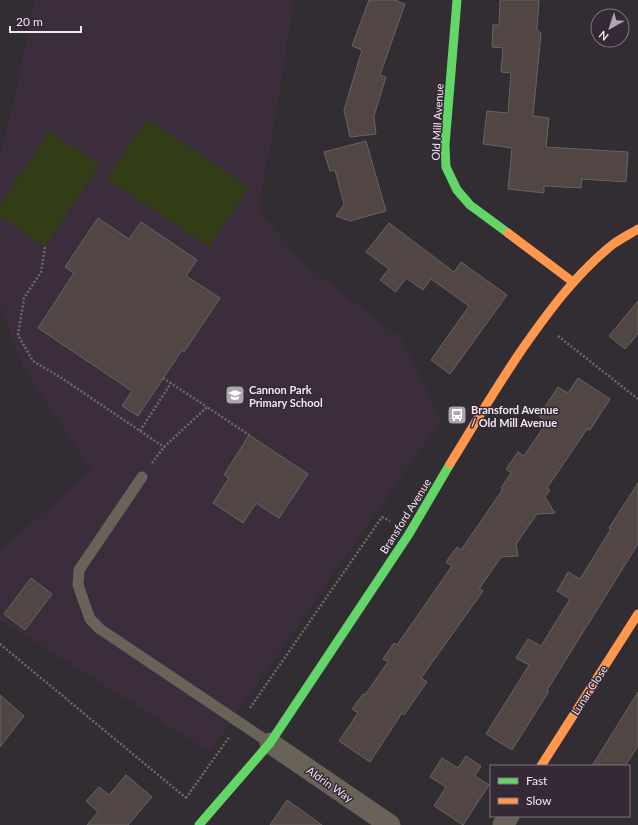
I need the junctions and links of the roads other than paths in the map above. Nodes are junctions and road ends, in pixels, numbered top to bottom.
1 (457, 0) edge
2 (638, 229) edge
3 (573, 282) junction
4 (142, 477) road end
5 (638, 614) edge
6 (270, 743) junction
7 (542, 765) edge
8 (199, 825) edge
9 (390, 825) edge

1 - 3 street, Old Mill Avenue
2 - 3 street, Bransford Avenue
3 - 6 street, Bransford Avenue
4 - 6 lane
5 - 7 street, Lunar Close
6 - 8 street, Bransford Avenue
6 - 9 street, Aldrin Way

